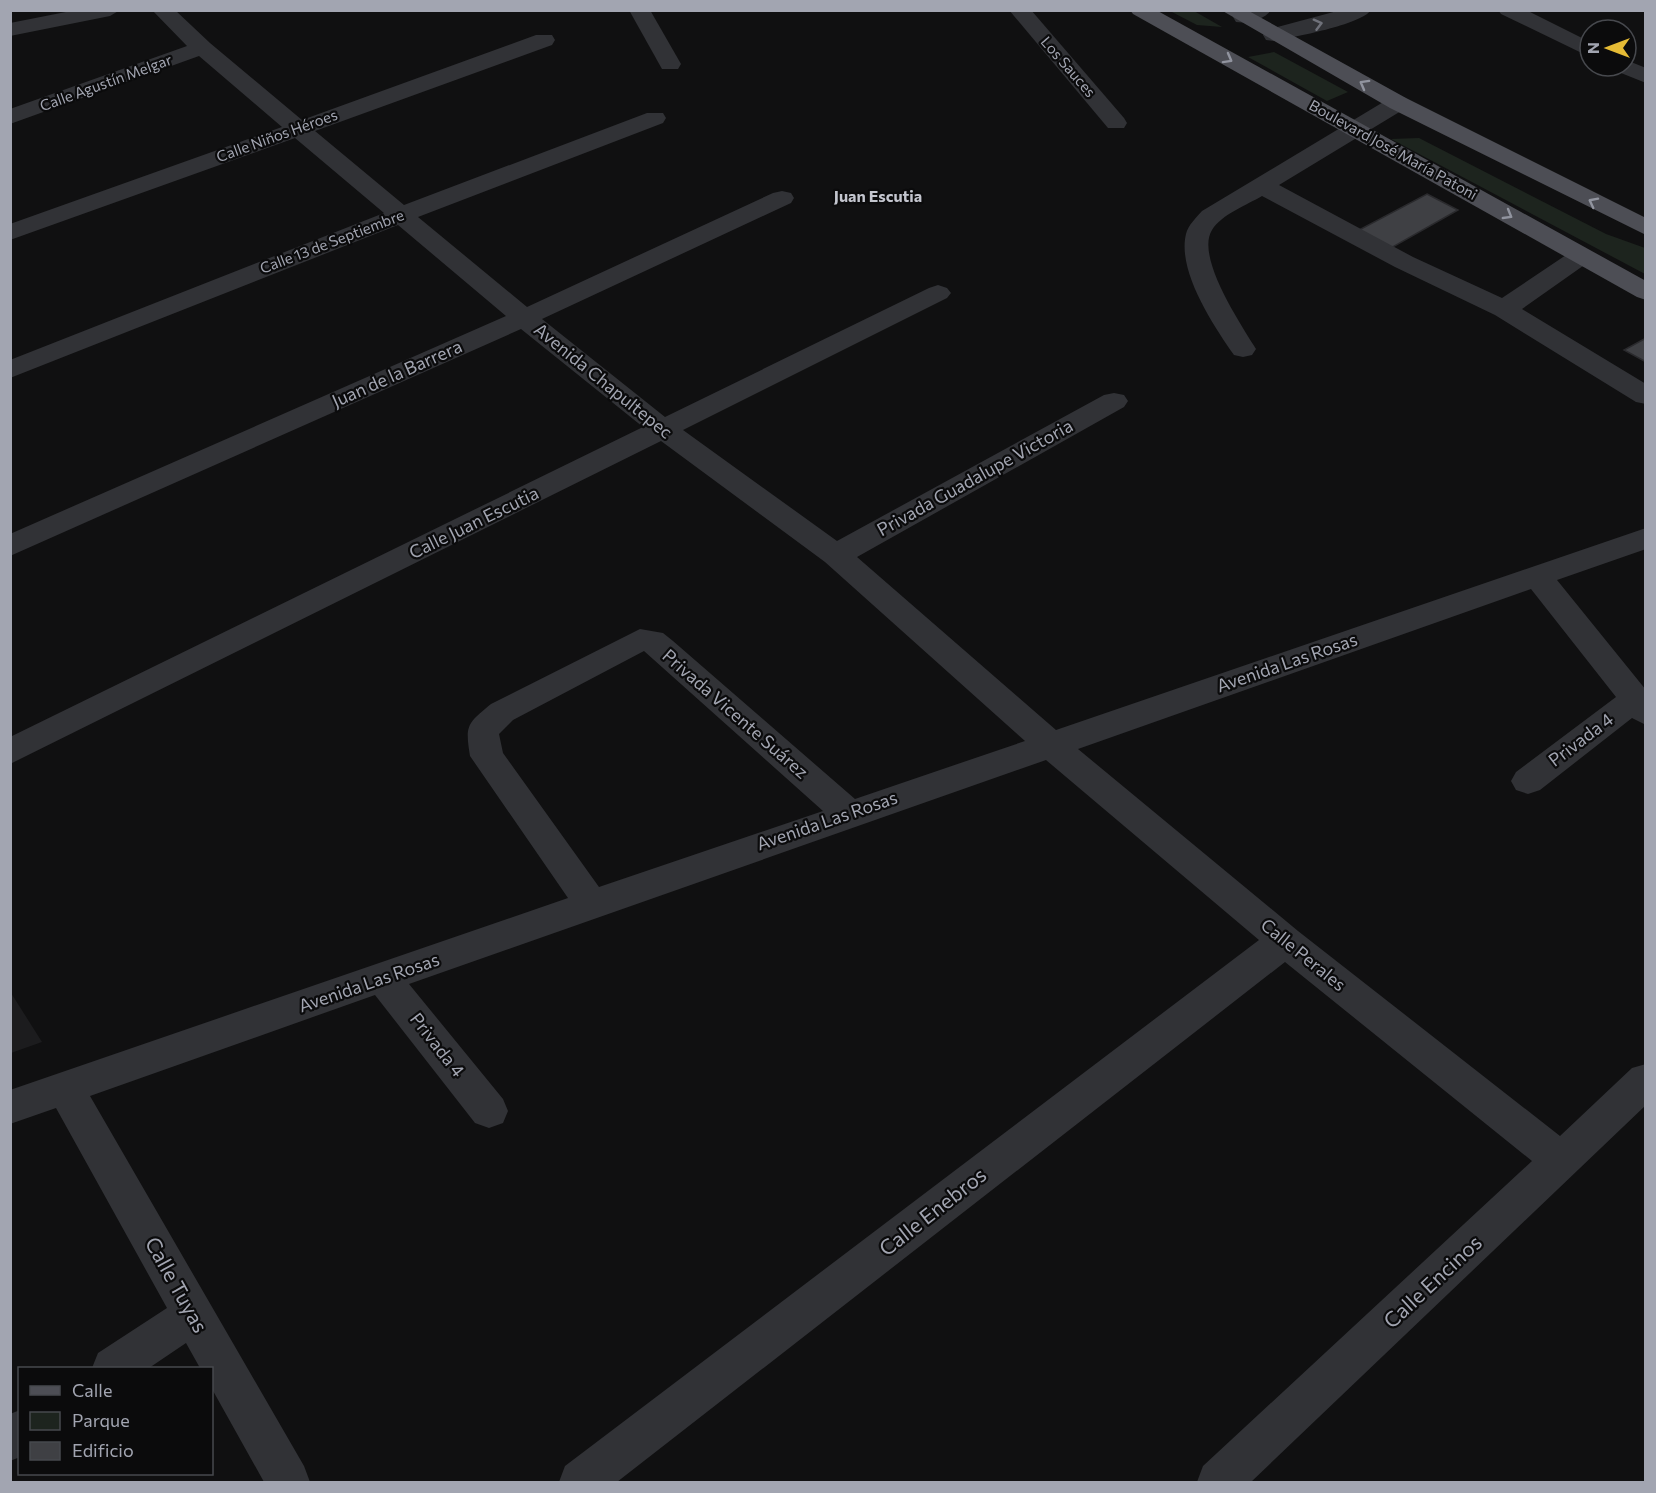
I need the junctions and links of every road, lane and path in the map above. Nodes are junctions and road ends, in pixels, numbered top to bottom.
1 (110, 10) edge
2 (162, 10) edge
3 (639, 10) edge
4 (1019, 10) edge
5 (1361, 10) edge
6 (1508, 10) edge
7 (1145, 13) edge
8 (64, 15) edge
9 (1242, 23) edge
10 (10, 30) edge
11 (1274, 35) junction
12 (544, 40) dead end
13 (1578, 44) edge
14 (202, 48) junction
15 (669, 64) dead end
16 (1398, 103) junction
17 (10, 117) edge
18 (655, 118) dead end
19 (1116, 123) dead end
20 (299, 127) junction
21 (1356, 129) junction
22 (1262, 186) junction
23 (782, 198) dead end
24 (403, 214) junction
25 (1646, 228) edge
26 (10, 233) edge
27 (1581, 256) junction
28 (1646, 292) edge
29 (938, 293) dead end
30 (1504, 309) junction
31 (524, 318) junction
32 (1243, 349) dead end
33 (10, 370) edge
34 (1646, 396) edge
35 (1114, 401) dead end
36 (664, 430) junction
37 (1646, 538) edge
38 (10, 546) edge
39 (836, 555) junction
40 (1538, 577) junction
41 (1640, 706) edge
42 (1050, 744) junction
43 (10, 752) edge
44 (1528, 781) dead end
45 (849, 813) junction
46 (591, 904) junction
47 (1285, 941) junction
48 (384, 979) junction
49 (1646, 1080) edge
50 (65, 1088) junction
51 (10, 1107) edge
52 (489, 1111) dead end
53 (1562, 1161) junction
54 (193, 1314) junction
55 (114, 1367) edge
56 (288, 1482) edge
57 (581, 1482) edge
58 (1219, 1482) edge

1 - 8 street
2 - 14 street, Avenida Chapultepec
3 - 15 street
4 - 19 street, Los Sauces
11 -> 5 street
6 - 13 street
7 - 9 main road
7 -> 21 main road, Boulevard José María Patoni
8 - 10 street
9 - 11 main road
16 -> 11 main road
12 - 20 street, Calle Niños Héroes
14 - 17 street, Calle Agustín Melgar
14 - 20 street, Avenida Chapultepec
16 - 21 street
25 -> 16 main road
18 - 24 street, Calle 13 de Septiembre
20 - 24 street, Avenida Chapultepec
20 - 26 street, Calle Niños Héroes
21 - 22 street
21 -> 27 main road, Boulevard José María Patoni
22 - 30 street
22 - 32 street
23 - 31 street, Juan de la Barrera
24 - 31 street, Avenida Chapultepec
24 - 33 street, Calle 13 de Septiembre
27 - 28 main road, Boulevard José María Patoni
27 - 30 street
29 - 36 street, Calle Juan Escutia
30 - 34 street
31 - 36 street, Avenida Chapultepec
31 - 38 street, Juan de la Barrera
35 - 39 street, Privada Guadalupe Victoria
36 - 39 street, Avenida Chapultepec
36 - 43 street, Calle Juan Escutia
37 - 40 street, Avenida Las Rosas
39 - 42 street, Avenida Chapultepec
40 - 41 street
40 - 42 street, Avenida Las Rosas
41 - 44 street, Privada 4
42 - 45 street, Avenida Las Rosas
42 - 47 street, Calle Perales
45 - 46 street, Avenida Las Rosas
45 - 46 street, Privada Vicente Suárez
46 - 48 street, Avenida Las Rosas
47 - 53 street, Calle Perales
47 - 57 street, Calle Enebros
48 - 50 street, Avenida Las Rosas
48 - 52 street, Privada 4
49 - 53 street, Calle Encinos
50 - 51 street, Avenida Las Rosas
50 - 54 street, Calle Tuyas
53 - 58 street, Calle Encinos
54 - 55 street
54 - 56 street, Calle Tuyas

